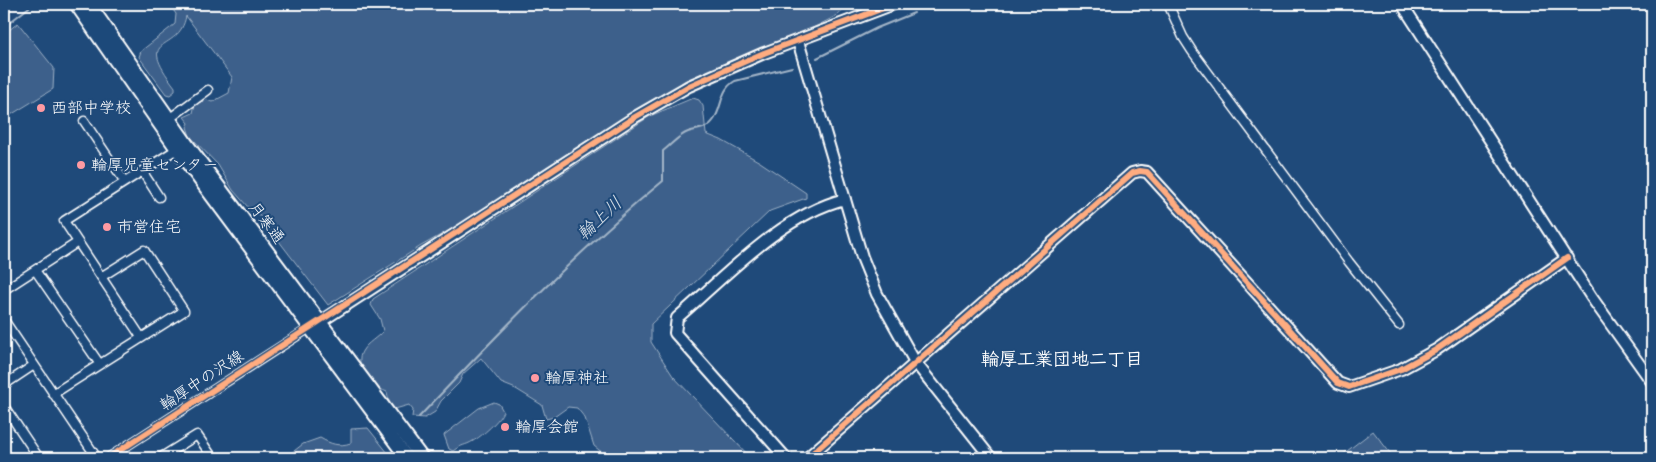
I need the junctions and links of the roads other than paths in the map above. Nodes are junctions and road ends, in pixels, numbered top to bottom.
1 (76, 4) edge
2 (89, 4) edge
3 (894, 4) edge
4 (1168, 4) edge
5 (1402, 4) edge
6 (798, 40) junction
7 (208, 90) dead end
8 (168, 119) junction
9 (84, 121) dead end
10 (181, 146) junction
11 (142, 171) junction
12 (125, 182) junction
13 (159, 197) dead end
14 (845, 199) junction
15 (78, 242) junction
16 (1567, 258) junction
17 (35, 270) junction
18 (101, 277) junction
19 (4, 290) edge
20 (4, 322) edge
21 (316, 325) junction
22 (1399, 325) dead end
23 (141, 337) junction
24 (915, 362) junction
25 (99, 364) junction
26 (34, 365) junction
27 (1652, 382) edge
28 (4, 385) edge
29 (53, 394) junction
30 (4, 406) edge
31 (38, 458) edge
32 (96, 458) edge
33 (108, 458) edge
34 (160, 458) edge
35 (213, 458) edge
36 (407, 458) edge
37 (422, 458) edge
38 (786, 458) edge
39 (807, 458) edge
40 (991, 458) edge

1 - 10 highway, 月寒通
2 - 8 highway, 月寒通
3 - 6 street
4 - 22 street
5 - 16 street
6 - 14 street
6 - 21 street
7 - 8 street
8 - 10 highway, 月寒通
9 - 12 street
10 - 11 street
10 - 21 highway, 月寒通
11 - 12 street
11 - 13 street
12 - 15 street
14 - 24 street
14 - 38 street
15 - 17 street
15 - 18 street
16 - 24 street
16 - 27 street
17 - 19 street
17 - 25 street
18 - 23 street
18 - 23 street
20 - 26 street
21 - 33 street, 輪厚中の沢線
21 - 36 highway, 月寒通
21 - 37 highway, 月寒通
23 - 25 street
24 - 39 street
24 - 40 street
25 - 29 street
26 - 28 street
26 - 29 street
29 - 32 street
30 - 31 street
34 - 35 street

